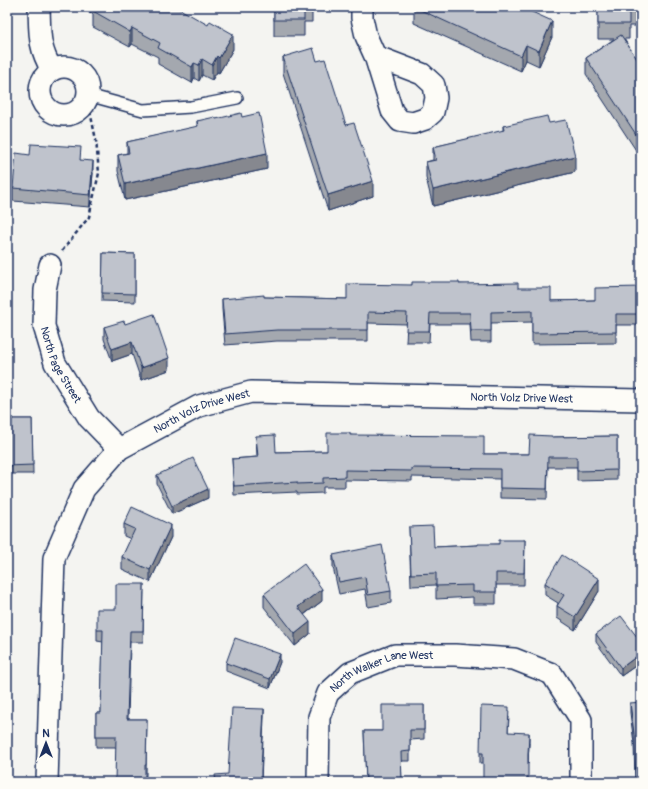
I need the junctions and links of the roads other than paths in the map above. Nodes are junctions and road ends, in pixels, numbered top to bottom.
1 (40, 7) edge
2 (362, 7) edge
3 (375, 56) dead end
4 (52, 70) junction
5 (87, 96) junction
6 (237, 98) dead end
7 (50, 265) road end
8 (641, 400) edge
9 (120, 449) junction
10 (47, 782) edge
11 (318, 782) edge
12 (581, 782) edge

1 - 4 street
2 - 3 street
4 - 5 street
4 - 5 street
5 - 6 lane
7 - 9 street, North Page Street
8 - 9 street, North Volz Drive West
9 - 10 street, North Volz Drive West
11 - 12 street, North Walker Lane West

